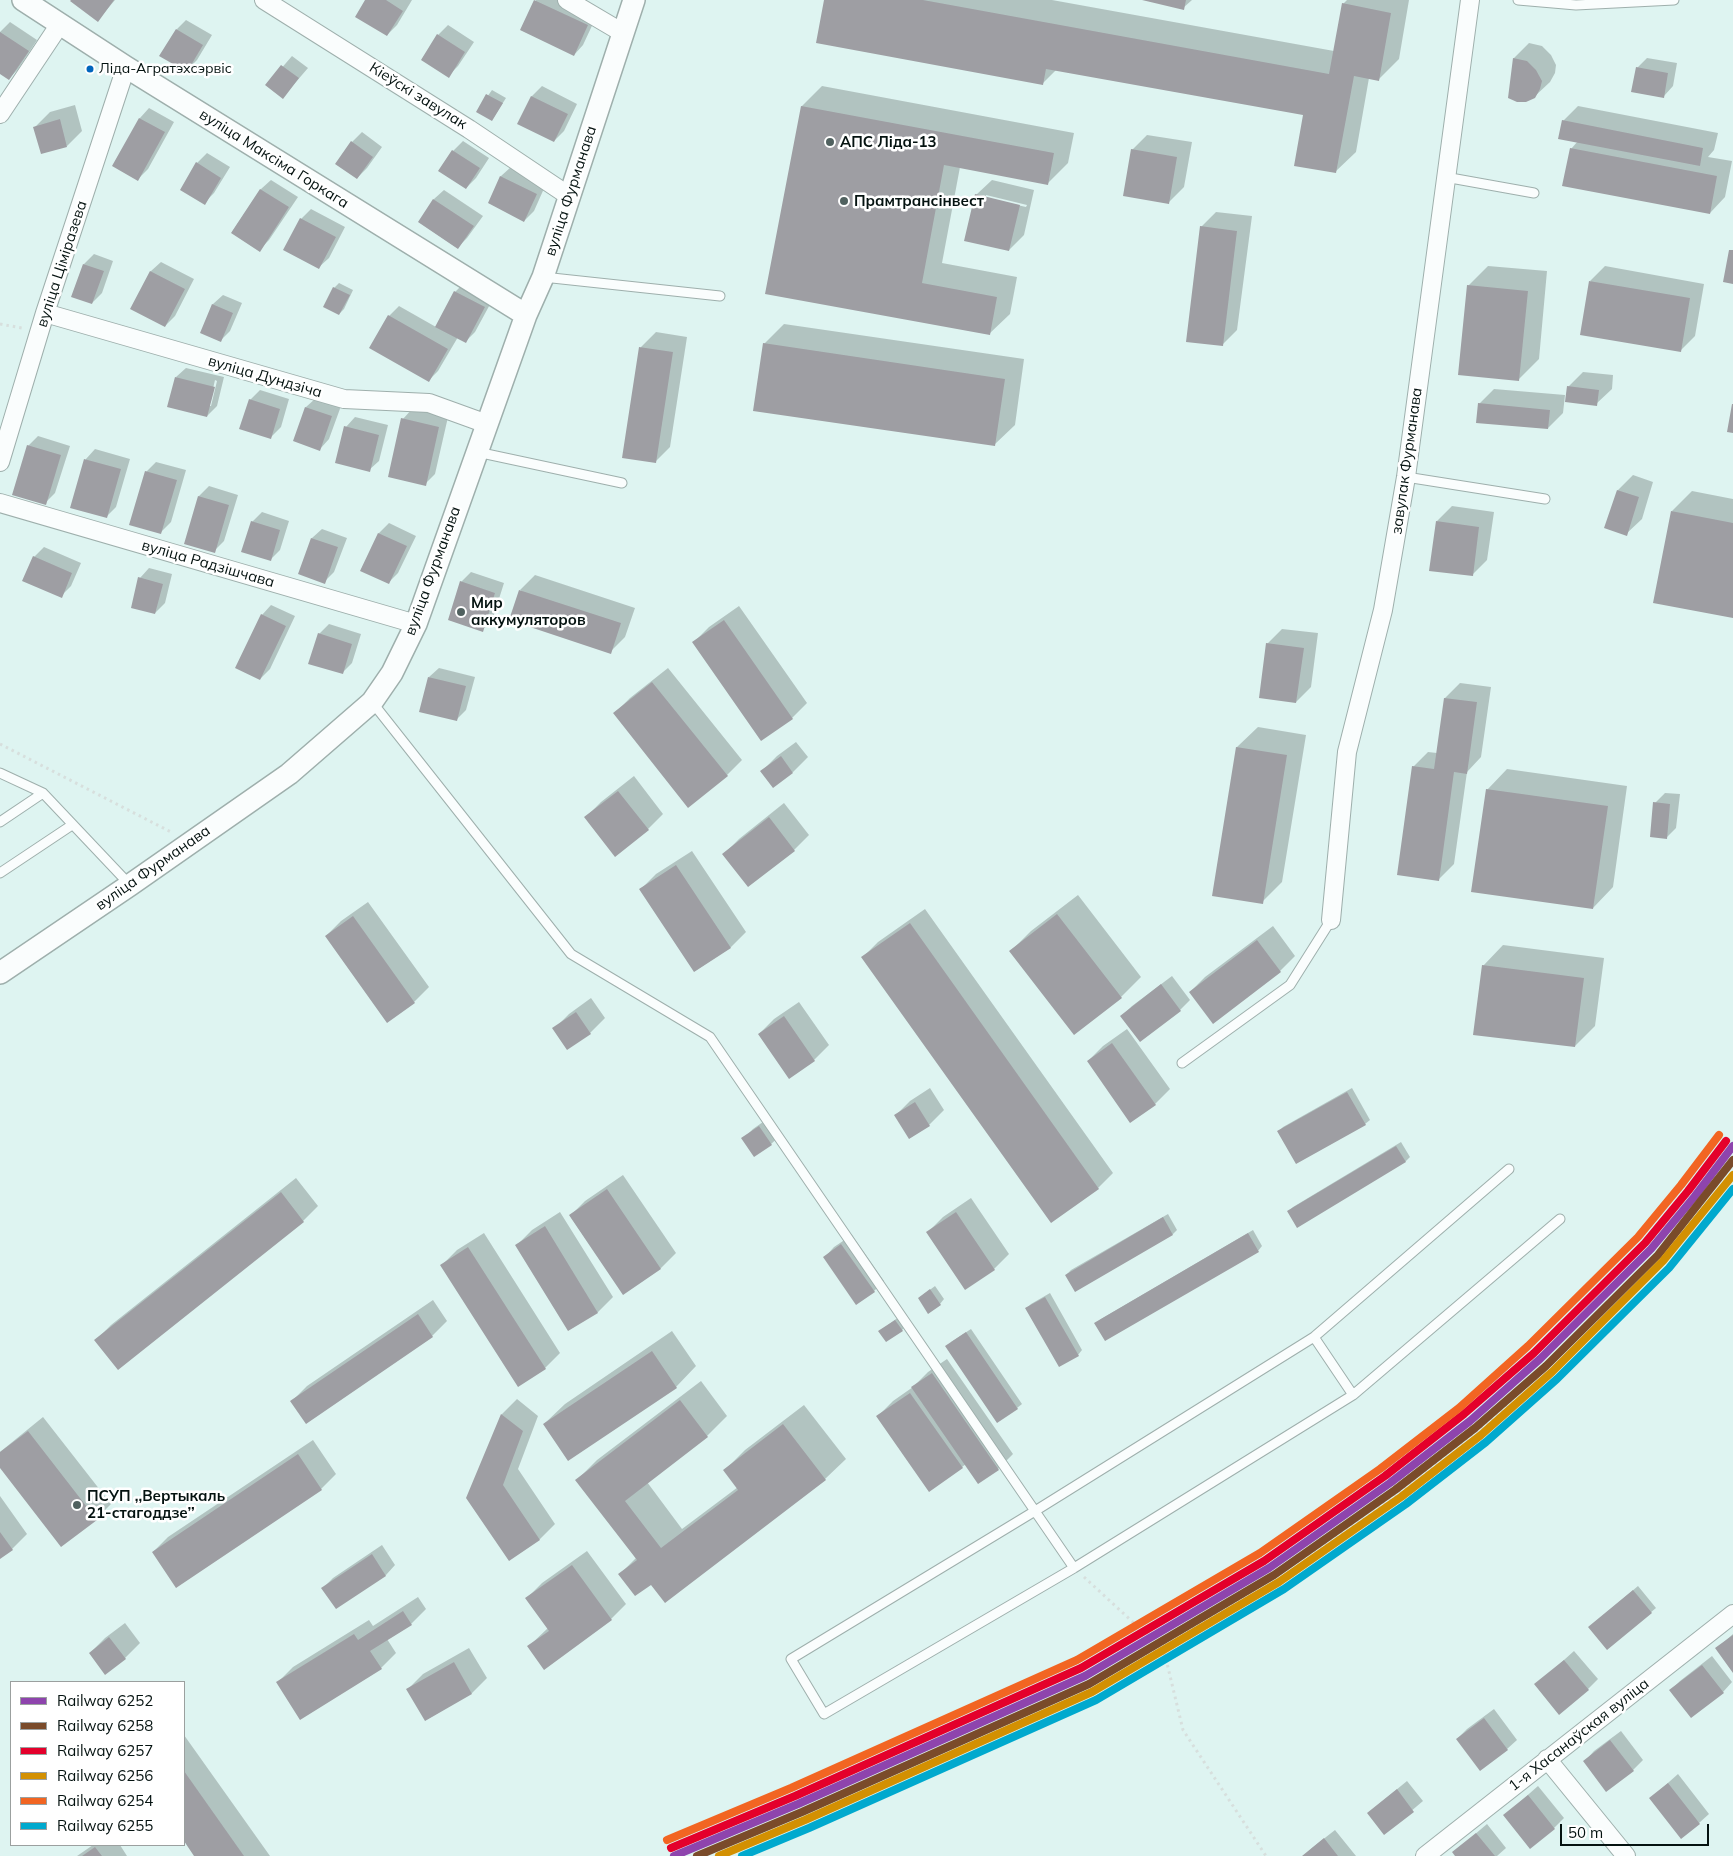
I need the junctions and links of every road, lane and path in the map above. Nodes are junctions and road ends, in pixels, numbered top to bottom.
1 (23, 0) edge
2 (264, 0) edge
3 (566, 0) edge
4 (634, 0) edge
5 (1470, 0) edge
6 (1518, 0) edge
7 (1674, 0) edge
8 (60, 24) junction
9 (623, 33) junction
10 (126, 66) junction
11 (0, 114) edge
12 (1445, 177) junction
13 (1534, 193) dead end
14 (569, 196) junction
15 (542, 277) junction
16 (720, 296) dead end
17 (46, 313) junction
18 (526, 315) junction
19 (487, 424) junction
20 (476, 452) junction
21 (0, 462) edge
22 (1406, 477) junction
23 (622, 482) dead end
24 (1545, 498) dead end
25 (0, 504) edge
26 (416, 624) junction
27 (372, 702) junction
28 (0, 744) edge
29 (0, 773) edge
30 (43, 793) junction
31 (0, 822) edge
32 (72, 825) junction
33 (191, 842) junction
34 (0, 873) edge
35 (130, 885) junction
36 (1331, 920) joint
37 (0, 973) edge
38 (1182, 1062) dead end
39 (1733, 1165) edge
40 (1509, 1168) dead end
41 (1560, 1219) dead end
42 (1314, 1337) junction
43 (1353, 1395) junction
44 (1035, 1511) junction
45 (1074, 1568) junction
46 (1733, 1614) edge
47 (1159, 1646) junction
48 (1548, 1759) junction
49 (697, 1856) edge
50 (1266, 1856) edge
51 (1425, 1856) edge
52 (1626, 1856) edge

1 - 8 street, вуліца Максіма Горкага
2 - 14 street, Кіеўскі завулак
3 - 9 street
4 - 9 street, вуліца Фурманава
5 - 12 street, завулак Фурманава
6 - 7 lane
8 - 10 street, вуліца Максіма Горкага
8 - 11 street
9 - 14 street, вуліца Фурманава
10 - 17 street, вуліца Ціміразева
10 - 18 street, вуліца Максіма Горкага
12 - 13 lane
12 - 22 street, завулак Фурманава
14 - 15 street, вуліца Фурманава
15 - 16 lane
15 - 18 street, вуліца Фурманава
17 - 19 street, вуліца Дундзіча
17 - 21 street, вуліца Ціміразева
18 - 19 street, вуліца Фурманава
19 - 20 street, вуліца Фурманава
20 - 23 lane
20 - 26 street, вуліца Фурманава
22 - 24 lane
22 - 36 street, завулак Фурманава
25 - 26 street, вуліца Радзішчава
26 - 27 street, вуліца Фурманава
27 - 33 street, вуліца Фурманава
27 - 44 lane
28 - 33 path
29 - 30 lane
30 - 31 lane
30 - 32 lane
32 - 34 lane
32 - 35 lane
33 - 35 street, вуліца Фурманава
35 - 37 street, вуліца Фурманава
36 - 38 lane
39 - 47 path
40 - 42 lane
41 - 43 lane
42 - 43 lane
42 - 44 lane
43 - 45 lane
44 - 45 lane
44 - 45 lane
45 - 47 path
46 - 48 street, 1-я Хасанаўская вуліца
47 - 49 path
47 - 50 path
48 - 51 street, 1-я Хасанаўская вуліца
48 - 52 street

